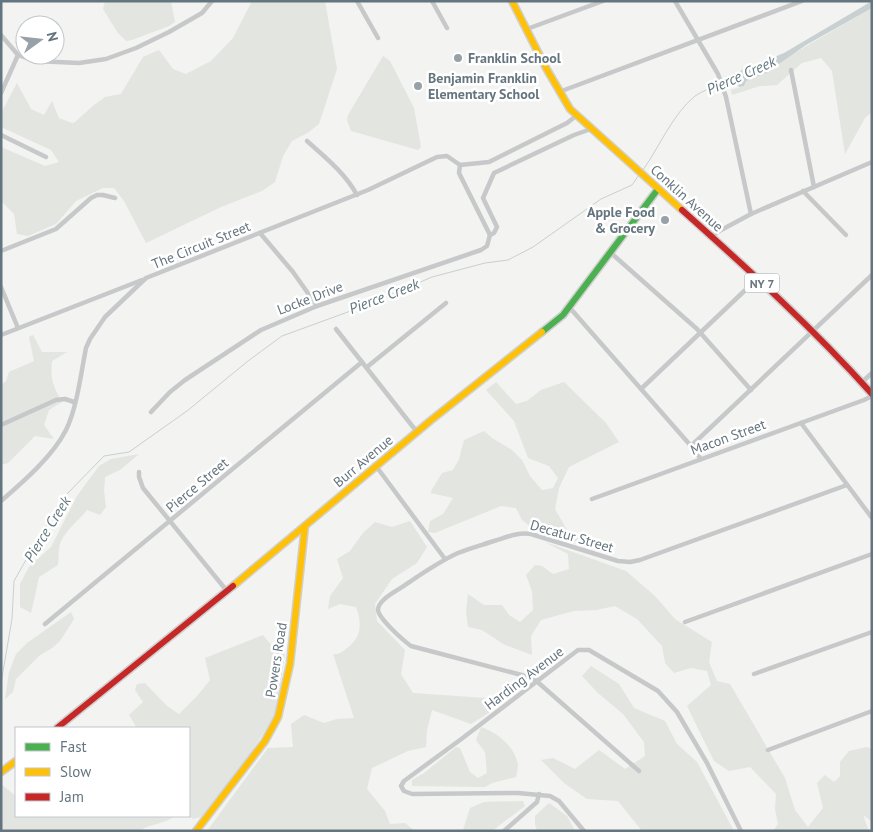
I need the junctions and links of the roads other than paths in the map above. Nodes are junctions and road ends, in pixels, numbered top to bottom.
1 (212, 1) edge
2 (357, 1) edge
3 (432, 1) edge
4 (603, 1) edge
5 (675, 1) edge
6 (802, 1) edge
7 (513, 2) edge
8 (447, 28) dead end
9 (527, 29) junction
10 (1, 35) edge
11 (378, 38) dead end
12 (698, 40) junction
13 (15, 51) edge
14 (15, 62) edge
15 (65, 62) edge
16 (791, 70) dead end
17 (559, 92) junction
18 (1, 93) edge
19 (576, 116) junction
20 (591, 129) junction
21 (1, 135) edge
22 (307, 141) dead end
23 (46, 157) dead end
24 (489, 162) junction
25 (872, 162) edge
26 (460, 165) junction
27 (494, 173) junction
28 (814, 187) junction
29 (658, 189) junction
30 (803, 192) junction
31 (357, 194) junction
32 (114, 198) dead end
33 (483, 198) junction
34 (472, 200) junction
35 (751, 214) junction
36 (260, 234) junction
37 (490, 235) junction
38 (846, 235) dead end
39 (710, 236) junction
40 (1, 250) edge
41 (611, 253) junction
42 (872, 275) edge
43 (146, 278) junction
44 (758, 278) junction
45 (1, 287) edge
46 (446, 303) dead end
47 (317, 306) junction
48 (570, 308) junction
49 (18, 328) junction
50 (336, 329) dead end
51 (813, 331) junction
52 (700, 332) junction
53 (1, 336) edge
54 (362, 362) junction
55 (366, 367) junction
56 (872, 373) edge
57 (862, 382) junction
58 (641, 389) junction
59 (751, 390) junction
60 (872, 395) edge
61 (74, 402) junction
62 (151, 412) dead end
63 (800, 423) junction
64 (1, 425) edge
65 (418, 432) junction
66 (691, 446) junction
67 (701, 459) junction
68 (376, 466) junction
69 (139, 472) dead end
70 (847, 485) junction
71 (592, 499) dead end
72 (1, 501) edge
73 (872, 518) edge
74 (171, 521) junction
75 (305, 526) junction
76 (872, 554) edge
77 (445, 559) junction
78 (227, 591) junction
79 (685, 622) dead end
80 (45, 624) dead end
81 (872, 632) edge
82 (754, 674) dead end
83 (538, 682) junction
84 (872, 711) edge
85 (58, 727) edge
86 (768, 750) dead end
87 (15, 762) edge
88 (639, 771) dead end
89 (1, 772) edge
90 (539, 794) junction
91 (196, 831) edge
92 (504, 831) edge
93 (584, 831) edge
94 (741, 831) edge

1 - 15 street
2 - 11 street
3 - 8 street
4 - 9 street
5 - 12 street
6 - 12 street
7 - 9 street, Conklin Avenue / NY 7
9 - 17 street, Conklin Avenue / NY 7
10 - 13 street
12 - 17 street
12 - 35 street
14 - 18 street
16 - 28 street
17 - 19 street, Conklin Avenue / NY 7
19 - 20 street, Conklin Avenue / NY 7
19 - 24 street
20 - 27 street
20 - 29 street, Conklin Avenue / NY 7
21 - 23 street
22 - 31 street
24 - 26 street
24 - 27 street
25 - 28 street
26 - 31 street, The Circuit Street
26 - 34 street
27 - 33 street
28 - 30 street
29 - 39 street, Conklin Avenue / NY 7
29 - 41 street, Burr Avenue
30 - 35 street
30 - 38 street
31 - 36 street, The Circuit Street
32 - 40 street
33 - 34 street
33 - 37 street
34 - 37 street
35 - 39 street
36 - 43 street, The Circuit Street
36 - 47 street
37 - 47 street, Locke Drive
39 - 44 street, Conklin Avenue / NY 7
41 - 48 street, Burr Avenue
41 - 52 street
42 - 51 street
43 - 49 street
43 - 61 street, The Circuit Street
44 - 51 street, Conklin Avenue / NY 7
44 - 52 street
45 - 49 street
46 - 55 street
47 - 62 street, Locke Drive
48 - 58 street
48 - 65 street, Burr Avenue
49 - 53 street
50 - 54 street
51 - 57 street, Conklin Avenue / NY 7
51 - 59 street
52 - 58 street
52 - 59 street
54 - 55 street
54 - 74 street, Pierce Street
55 - 65 street
56 - 57 street
57 - 60 street, Conklin Avenue / NY 7
58 - 66 street
59 - 66 street
60 - 63 street, Macon Street
61 - 64 street
61 - 72 street, The Circuit Street
63 - 67 street, Macon Street
63 - 70 street
65 - 68 street, Burr Avenue
66 - 67 street
67 - 71 street, Macon Street
68 - 75 street, Burr Avenue
68 - 77 street
69 - 74 street
70 - 73 street
70 - 77 street, Decatur Street
74 - 78 street
74 - 80 street, Pierce Street
75 - 78 street, Burr Avenue
75 - 91 street, Powers Road
76 - 79 street
77 - 83 street, Decatur Street
78 - 85 street, Burr Avenue
81 - 82 street
83 - 88 street, Decatur Street
83 - 90 street, Harding Avenue
83 - 94 street, Harding Avenue
84 - 86 street
87 - 89 street
90 - 92 street
90 - 93 street

